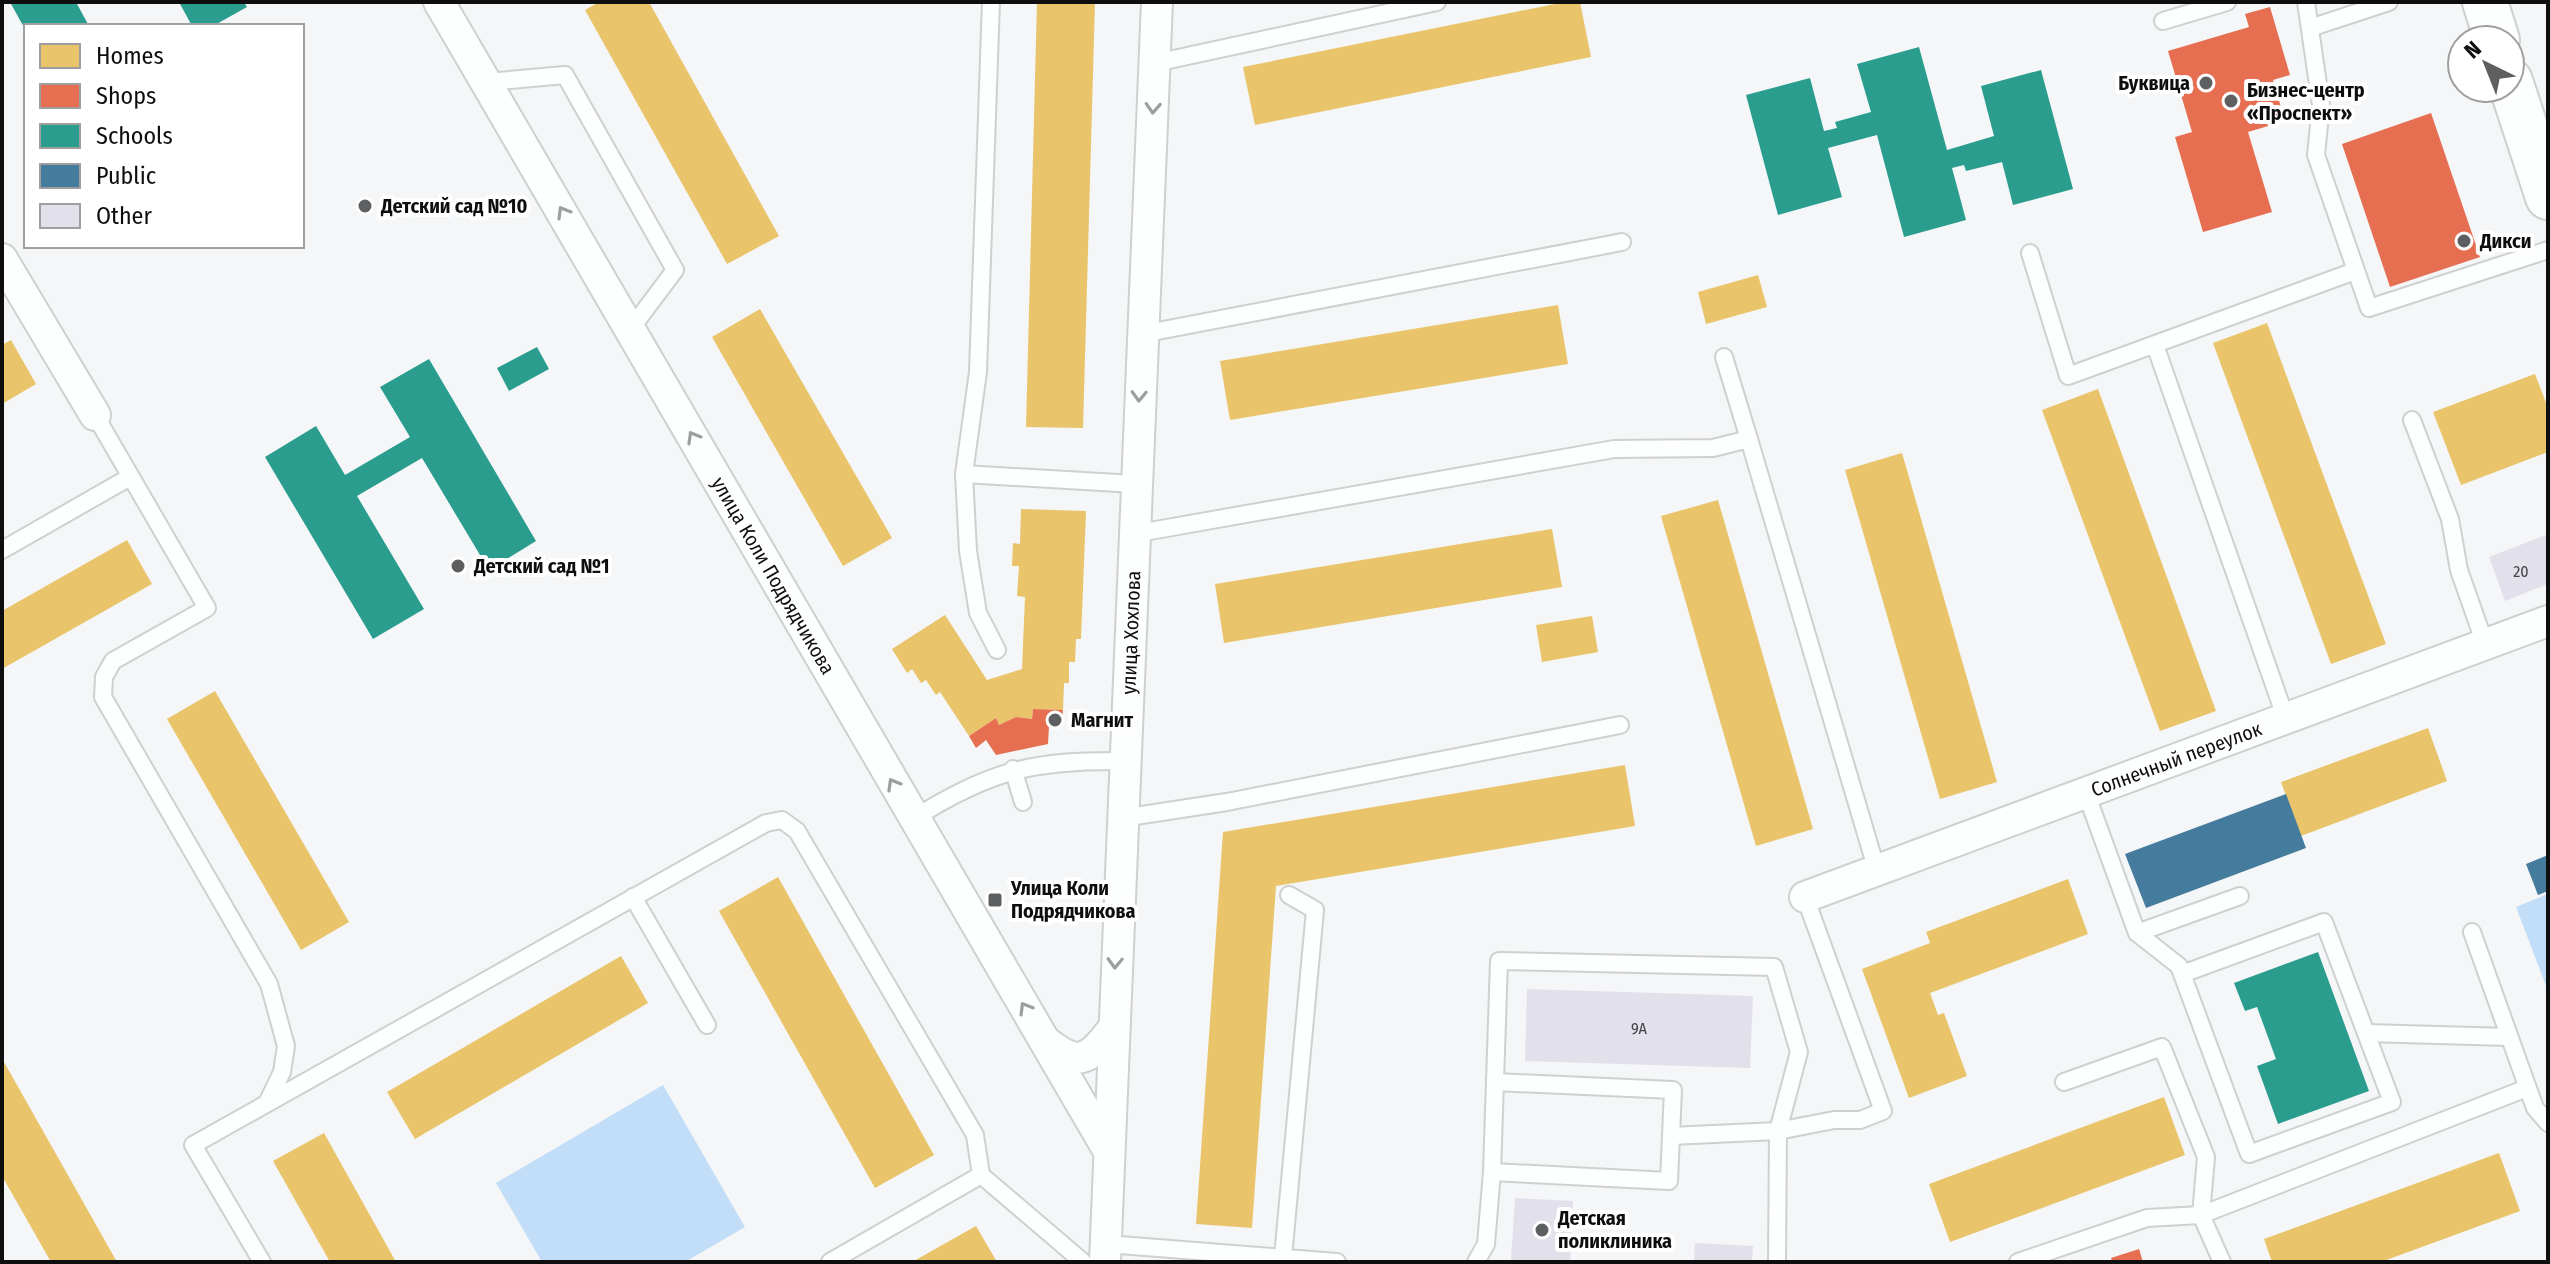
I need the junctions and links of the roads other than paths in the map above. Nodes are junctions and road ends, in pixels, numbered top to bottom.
1 (439, 2) edge
2 (991, 2) edge
3 (1157, 2) edge
4 (1437, 2) edge
5 (2227, 2) edge
6 (2306, 2) edge
7 (2389, 2) edge
8 (2485, 2) edge
9 (2163, 21) dead end
10 (2492, 24) edge
11 (2313, 27) junction
12 (1155, 63) junction
13 (487, 82) junction
14 (2521, 104) edge
15 (2539, 140) edge
16 (2548, 197) edge
17 (1622, 242) dead end
18 (2548, 250) edge
19 (2030, 253) dead end
20 (3, 265) edge
21 (2355, 271) junction
22 (630, 330) junction
23 (1142, 334) junction
24 (2155, 345) junction
25 (1724, 357) dead end
26 (95, 415) joint
27 (2412, 420) dead end
28 (1749, 439) junction
29 (964, 474) junction
30 (130, 477) junction
31 (1135, 484) junction
32 (1133, 534) junction
33 (2, 550) edge
34 (2548, 621) edge
35 (2485, 644) junction
36 (997, 650) dead end
37 (2286, 719) junction
38 (1620, 725) dead end
39 (1124, 761) junction
40 (1013, 769) junction
41 (2086, 793) junction
42 (1023, 802) dead end
43 (1122, 818) junction
44 (913, 819) junction
45 (1877, 871) junction
46 (1289, 895) dead end
47 (2240, 896) dead end
48 (633, 897) junction
49 (1805, 897) joint
50 (2472, 932) dead end
51 (2137, 933) junction
52 (2182, 974) junction
53 (707, 1025) dead end
54 (1112, 1030) junction
55 (2366, 1033) junction
56 (2509, 1037) junction
57 (1045, 1041) junction
58 (1495, 1082) junction
59 (2064, 1082) dead end
60 (2527, 1088) junction
61 (267, 1103) junction
62 (2548, 1123) edge
63 (1778, 1131) junction
64 (1671, 1136) junction
65 (1107, 1148) junction
66 (1492, 1172) junction
67 (981, 1175) junction
68 (2201, 1215) junction
69 (1106, 1253) edge
70 (1283, 1257) junction
71 (262, 1262) edge
72 (830, 1262) edge
73 (1083, 1262) edge
74 (1337, 1262) edge
75 (1476, 1262) edge
76 (1777, 1262) edge
77 (2018, 1262) edge
78 (2222, 1262) edge

1 - 13 street, улица Коли Подрядчикова
2 - 29 lane
3 - 12 street, улица Хохлова
4 - 12 lane
5 - 9 lane
6 - 11 lane
7 - 11 lane
8 - 10 main road
11 - 21 lane
12 -> 23 street, улица Хохлова
22 -> 13 street, улица Коли Подрядчикова
13 - 22 lane
14 - 15 main road
15 - 16 main road
17 - 23 lane
18 - 21 lane
19 - 24 lane
20 - 26 street
21 - 24 lane
44 -> 22 street, улица Коли Подрядчикова
23 -> 31 street, улица Хохлова
24 - 37 lane
25 - 28 lane
26 - 30 lane
27 - 35 lane
28 - 32 lane
28 - 45 lane
29 - 31 lane
29 - 36 lane
30 - 33 lane
30 - 61 lane
31 - 32 street, улица Хохлова
32 - 39 street, улица Хохлова
34 - 35 street, Солнечный переулок
35 - 37 street, Солнечный переулок
37 - 41 street, Солнечный переулок
38 - 43 lane
39 - 40 lane
39 - 43 street, улица Хохлова
40 - 42 lane
40 - 44 lane
41 - 45 street, Солнечный переулок
41 - 51 lane
43 -> 54 street, улица Хохлова
57 -> 44 street, улица Коли Подрядчикова
45 - 49 street, Солнечный переулок
46 - 70 lane
47 - 51 lane
48 - 53 lane
48 - 61 lane
48 - 67 lane
49 - 63 lane
50 - 56 lane
51 - 52 lane
52 - 55 lane
52 - 55 lane
54 - 57 street
54 - 65 street, улица Хохлова
55 - 56 lane
56 - 60 lane
57 - 65 street, улица Коли Подрядчикова
58 - 63 lane
58 - 64 lane
58 - 66 lane
59 - 68 lane
60 - 62 lane
60 - 68 lane
61 - 71 lane
63 - 64 lane
63 - 76 lane
64 - 66 lane
65 - 69 street, улица Хохлова
66 - 75 lane
67 - 72 lane
67 - 73 lane
68 - 77 lane
68 - 78 lane
69 - 70 lane
70 - 74 lane

